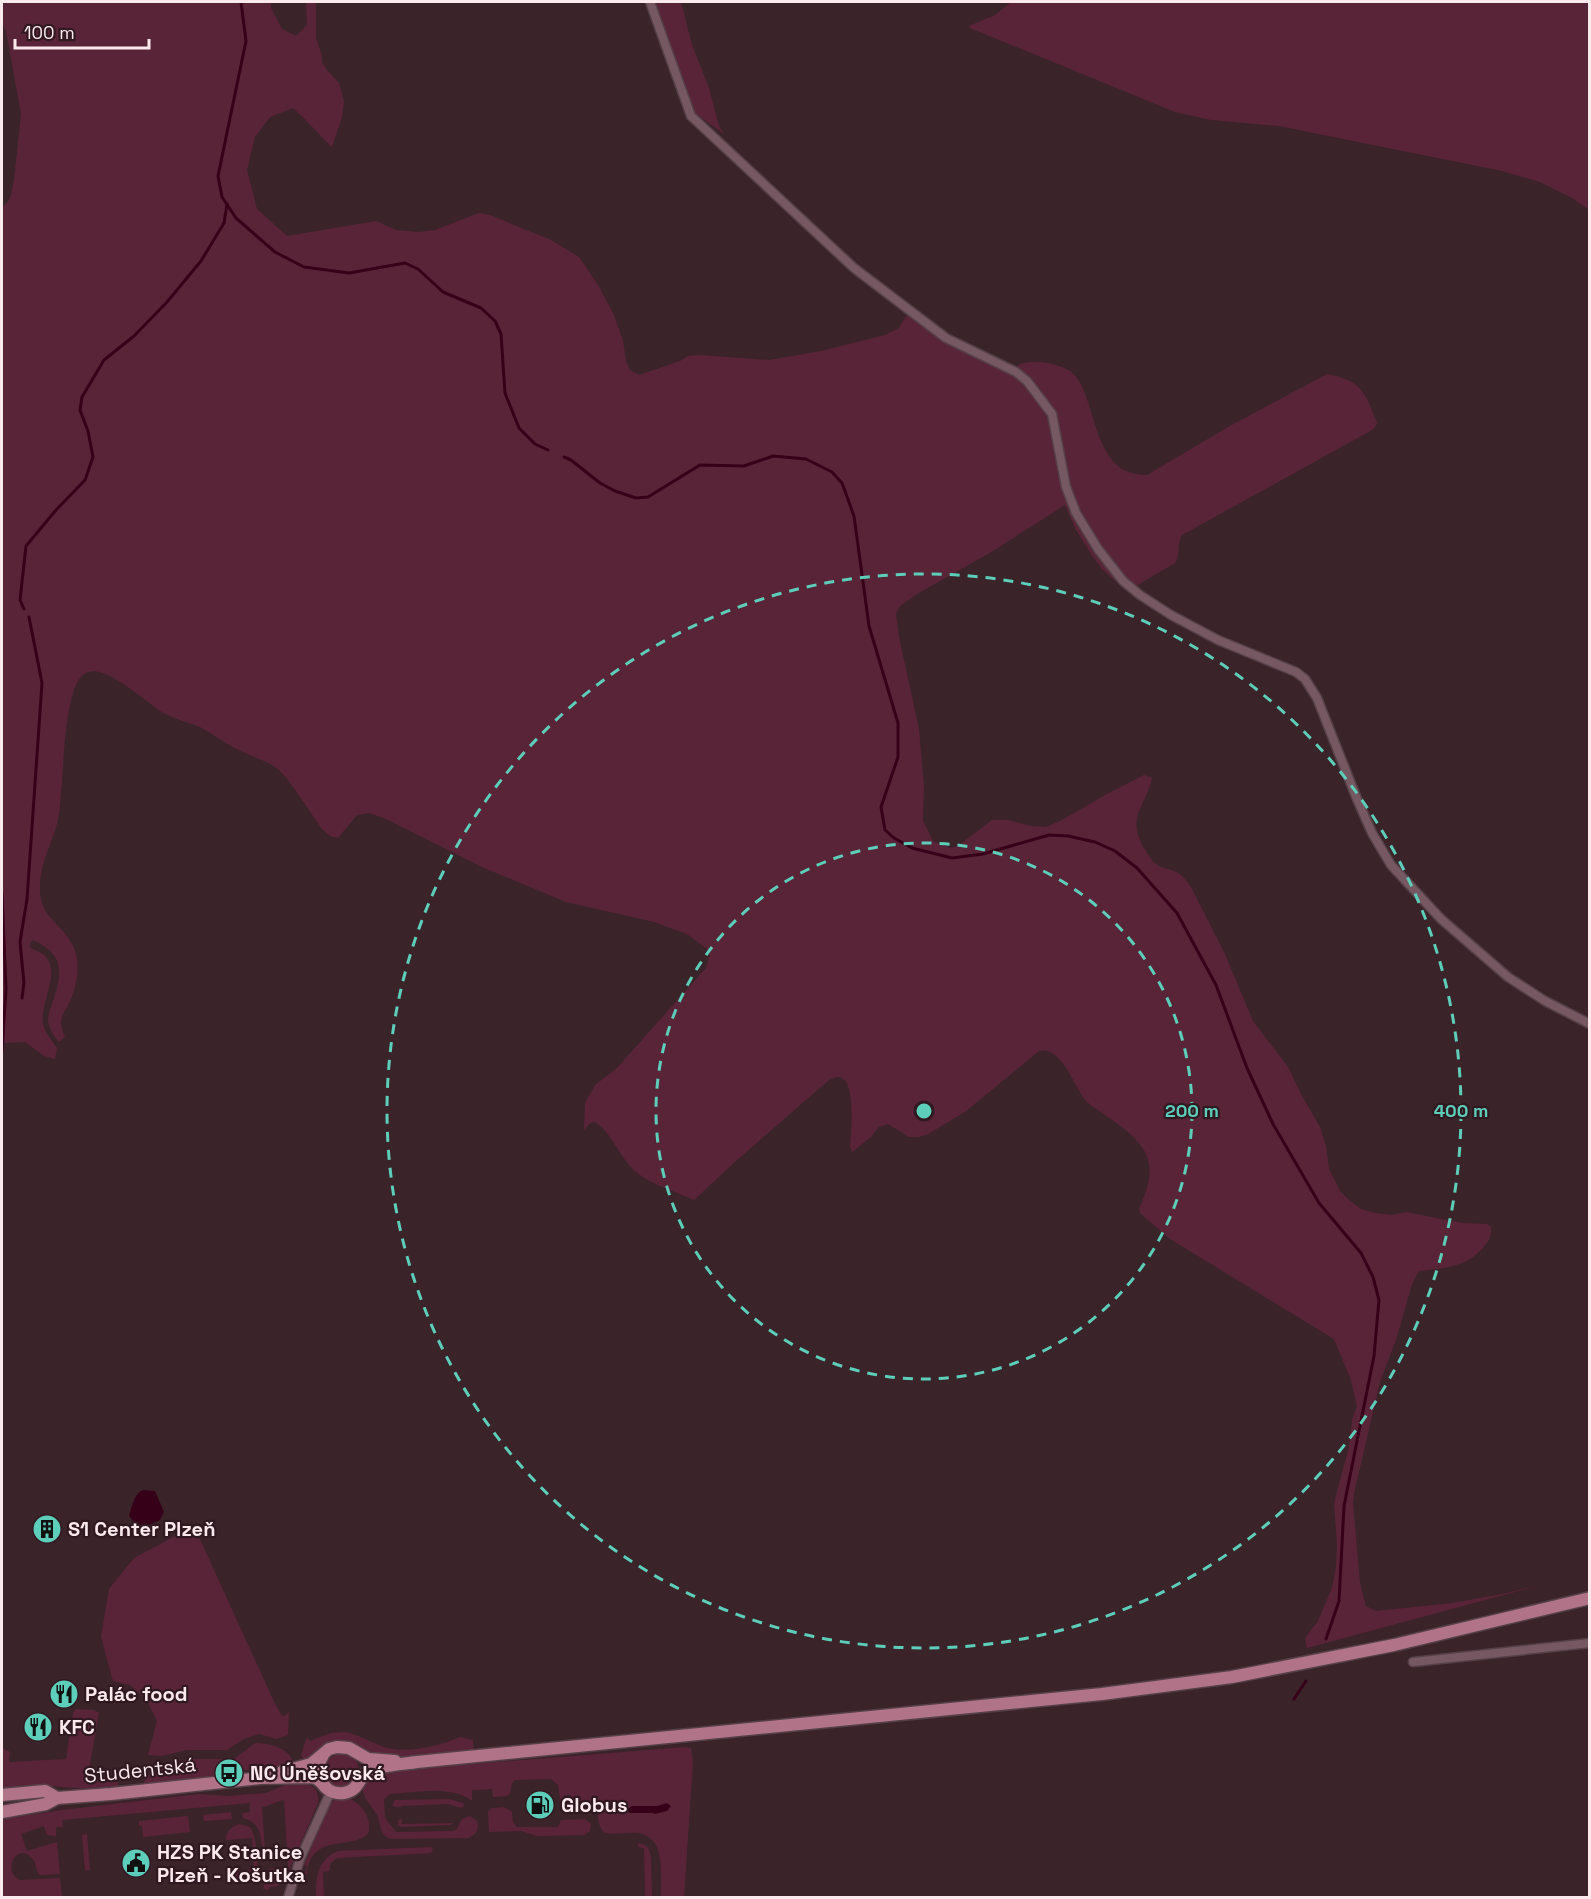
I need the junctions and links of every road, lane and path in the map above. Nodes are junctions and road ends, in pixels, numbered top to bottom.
1 (650, 2) edge
2 (1590, 1024) edge
3 (1590, 1599) edge
4 (1590, 1643) edge
5 (1413, 1662) dead end
6 (357, 1753) junction
7 (323, 1755) junction
8 (417, 1762) junction
9 (260, 1778) junction
10 (362, 1779) junction
11 (326, 1787) junction
12 (2, 1796) edge
13 (57, 1797) junction
14 (2, 1812) edge
15 (288, 1898) edge

1 - 2 street
3 - 8 main road
4 - 5 street
6 - 7 main road
6 - 8 main road
6 - 10 main road
7 - 9 main road
7 - 11 main road
8 - 10 main road
9 - 11 main road
9 - 13 main road, Studentská
10 - 11 main road
11 - 15 street
12 - 13 main road, Studentská
13 - 14 main road, Studentská

